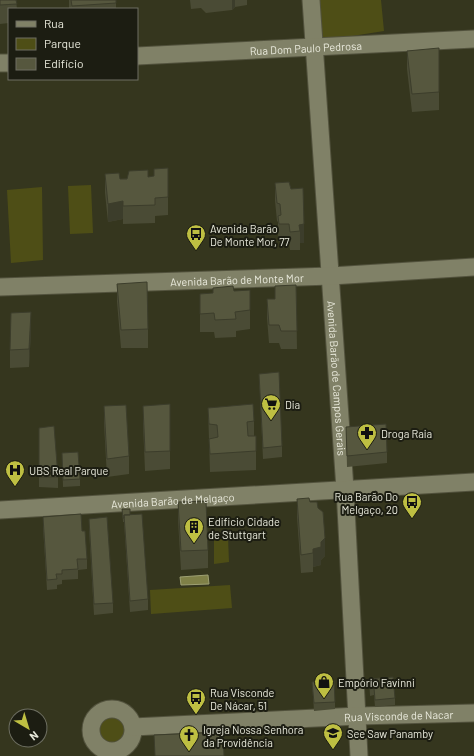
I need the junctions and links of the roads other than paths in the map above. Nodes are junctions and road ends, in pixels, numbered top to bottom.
1 (311, 0) edge
2 (474, 40) edge
3 (314, 48) junction
4 (138, 56) edge
5 (474, 267) edge
6 (330, 276) junction
7 (0, 287) edge
8 (474, 482) edge
9 (345, 489) junction
10 (0, 510) edge
11 (358, 716) junction
12 (471, 716) edge
13 (133, 727) junction
14 (118, 753) edge
15 (359, 756) edge

1 - 3 street, Avenida Barão de Campos Gerais
2 - 3 street, Rua Dom Paulo Pedrosa
3 - 4 street, Rua Dom Paulo Pedrosa
3 - 6 street, Avenida Barão de Campos Gerais
5 - 6 street, Avenida Barão de Monte Mor
6 - 7 street, Avenida Barão de Monte Mor
6 - 9 street, Avenida Barão de Campos Gerais
8 - 9 street, Avenida Barão de Melgaço
9 - 10 street, Avenida Barão de Melgaço
9 - 11 street, Avenida Barão de Campos Gerais
11 - 12 street, Rua Visconde de Nacar
11 - 13 street, Rua Visconde de Nacar
11 - 15 street, Avenida Barão de Campos Gerais
13 - 14 street
13 - 14 street

